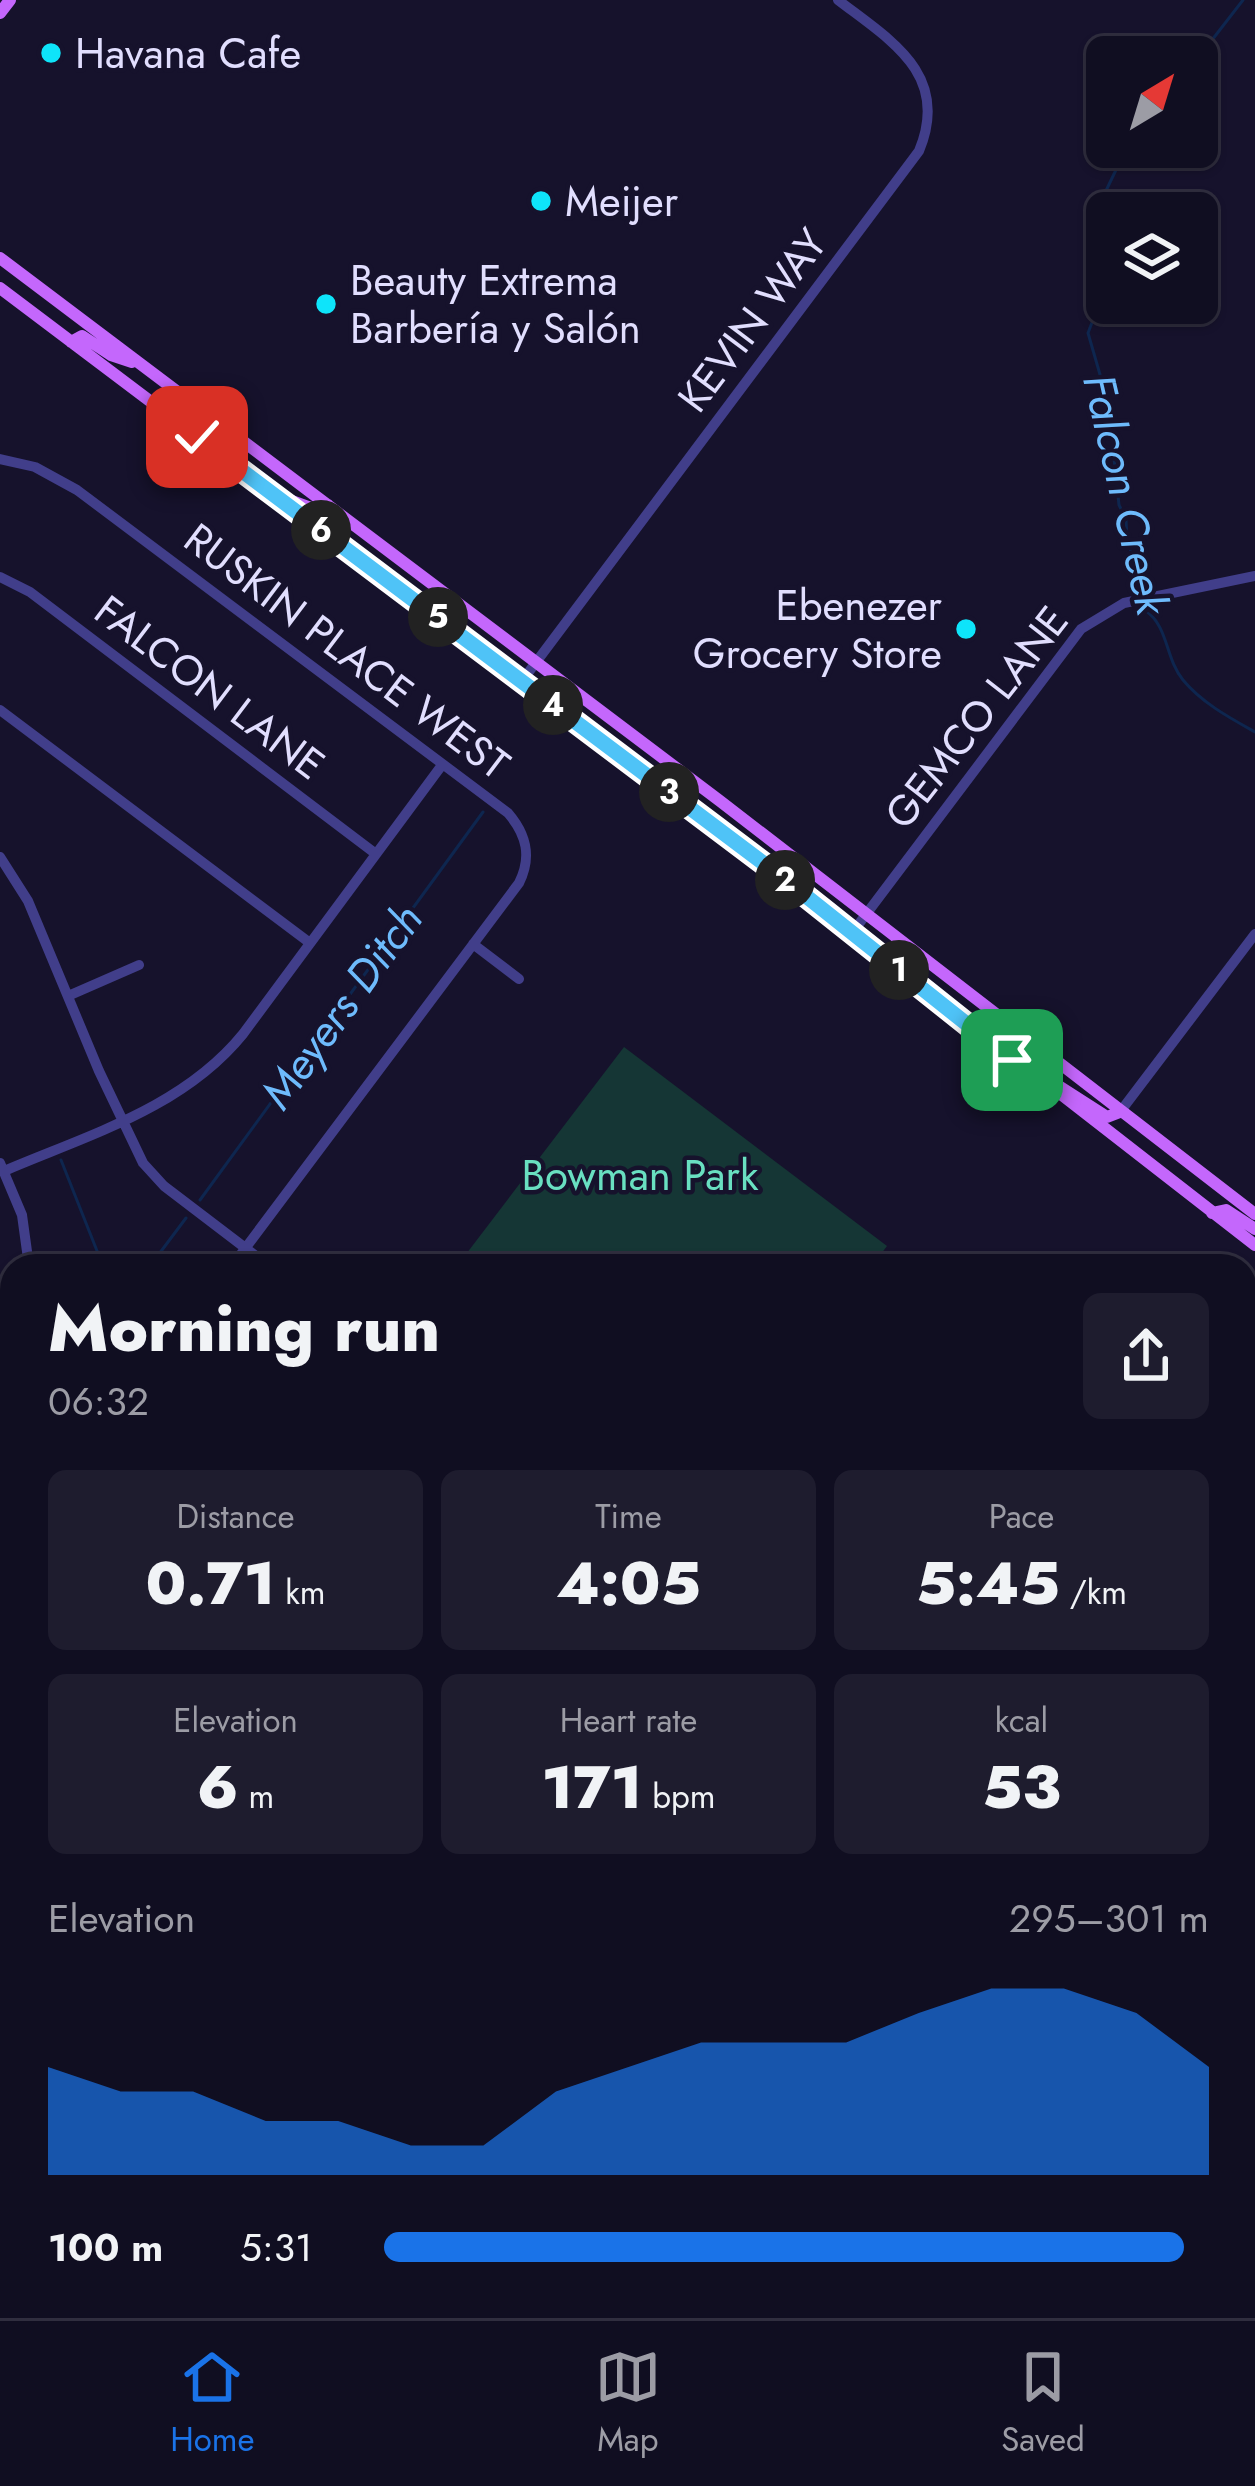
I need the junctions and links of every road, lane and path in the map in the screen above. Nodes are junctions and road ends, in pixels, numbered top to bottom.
1 (838, 0) edge
2 (0, 258) edge
3 (0, 288) edge
4 (71, 342) junction
5 (139, 364) junction
6 (147, 399) junction
7 (201, 410) junction
8 (0, 459) edge
9 (279, 497) junction
10 (328, 505) junction
11 (1255, 576) edge
12 (0, 578) edge
13 (536, 662) junction
14 (522, 681) junction
15 (0, 710) edge
16 (442, 765) junction
17 (376, 854) junction
18 (0, 857) edge
19 (866, 914) junction
20 (852, 933) junction
21 (1253, 940) edge
22 (310, 943) junction
23 (473, 944) junction
24 (139, 965) dead end
25 (519, 979) dead end
26 (68, 996) junction
27 (1012, 1060) junction
28 (1120, 1112) junction
29 (122, 1120) junction
30 (2, 1167) edge
31 (1212, 1213) junction
32 (1255, 1214) edge
33 (1255, 1229) edge
34 (1255, 1245) edge
35 (245, 1248) junction
36 (27, 1254) edge
37 (241, 1254) edge
38 (253, 1254) edge

1 - 13 street, KEVIN WAY
2 - 5 main road
3 - 4 main road
4 - 5 main road
4 - 6 main road
5 - 7 main road
6 - 7 main road
6 - 9 main road
7 - 10 main road
8 - 16 street, RUSKIN PLACE WEST
9 - 10 main road
9 - 14 main road
10 - 13 main road
11 - 19 street, GEMCO LANE
12 - 17 street, FALCON LANE
13 - 14 street, KEVIN WAY
13 - 19 main road
14 - 20 main road
15 - 22 street
16 - 17 street
16 - 23 street, RUSKIN PLACE WEST
17 - 22 street
18 - 26 street
19 - 20 street, GEMCO LANE
19 - 28 main road
20 - 27 main road
21 - 28 street
22 - 29 street
23 - 25 street
23 - 35 street
24 - 26 street
26 - 29 street
27 - 28 main road
27 - 31 main road
28 - 32 main road
29 - 30 street
29 - 35 street
30 - 36 street
31 - 33 main road
31 - 34 main road
35 - 37 street
35 - 38 street

